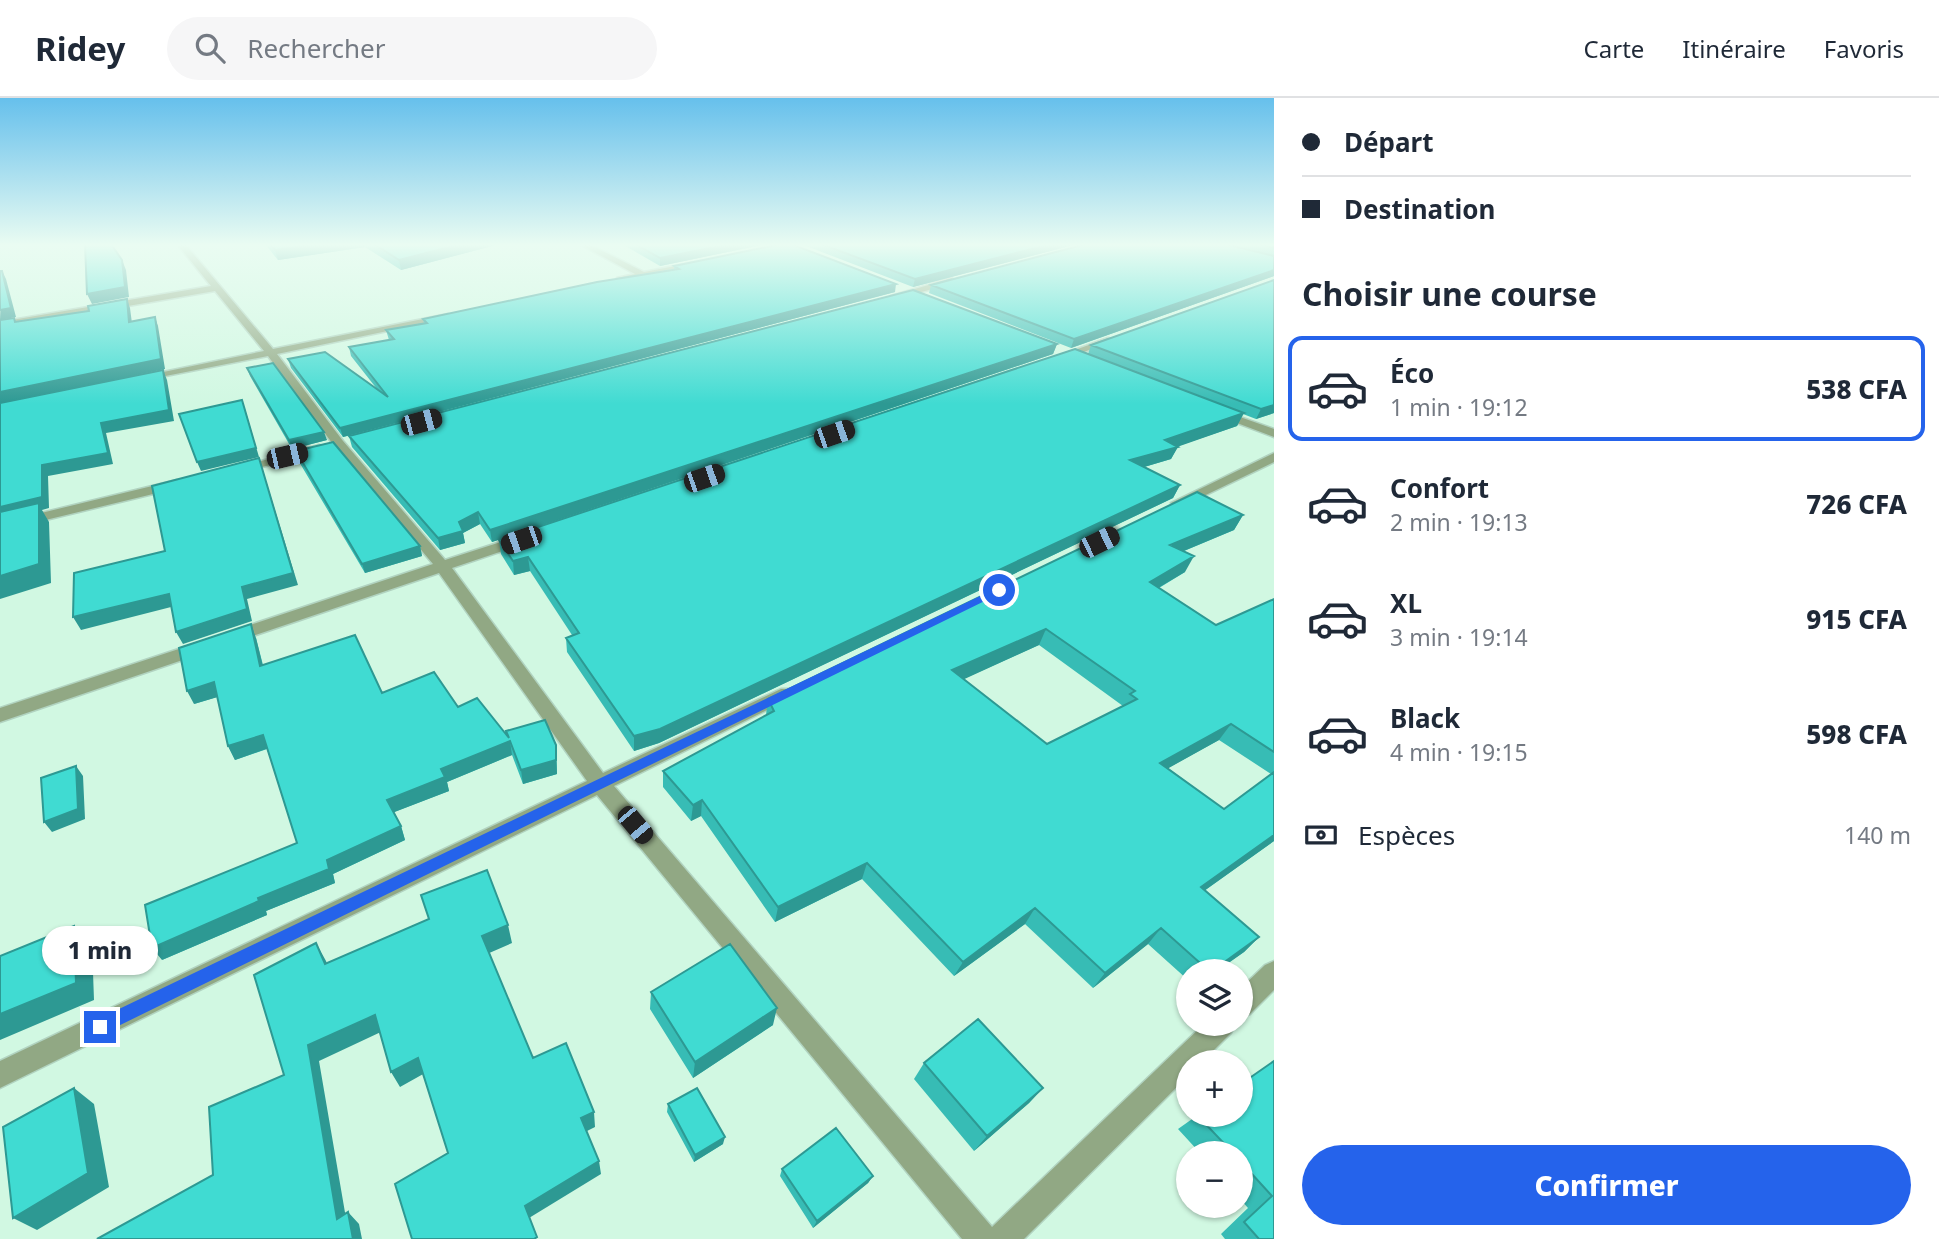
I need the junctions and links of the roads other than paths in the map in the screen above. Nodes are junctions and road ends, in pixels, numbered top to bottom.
1 (163, 297) edge
2 (225, 297) edge
3 (891, 297) edge
4 (919, 297) edge
5 (880, 300) edge
6 (932, 302) edge
7 (456, 314) edge
8 (0, 325) edge
9 (1120, 336) edge
10 (1056, 350) edge
11 (270, 352) junction
12 (1069, 355) junction
13 (1082, 360) edge
14 (1043, 364) edge
15 (135, 381) edge
16 (1210, 409) edge
17 (1274, 433) edge
18 (346, 442) junction
19 (1274, 457) edge
20 (217, 474) edge
21 (190, 480) edge
22 (1162, 511) edge
23 (0, 527) edge
24 (534, 536) edge
25 (443, 567) junction
26 (800, 687) edge
27 (0, 715) edge
28 (600, 784) junction
29 (1274, 973) edge
30 (1253, 993) edge
31 (1210, 1036) edge
32 (0, 1075) edge
33 (982, 1239) edge
34 (1002, 1239) edge

1 - 8 street
2 - 11 street
3 - 5 street
4 - 6 street
7 - 11 street
9 - 12 street
10 - 12 street
11 - 15 street
11 - 18 street
12 - 13 street
12 - 14 street
16 - 17 street
18 - 20 street
18 - 25 street
19 - 22 street
21 - 23 street
24 - 25 street
25 - 27 street
25 - 28 street
26 - 28 street
28 - 32 street
28 - 33 street
29 - 30 street
31 - 34 street

